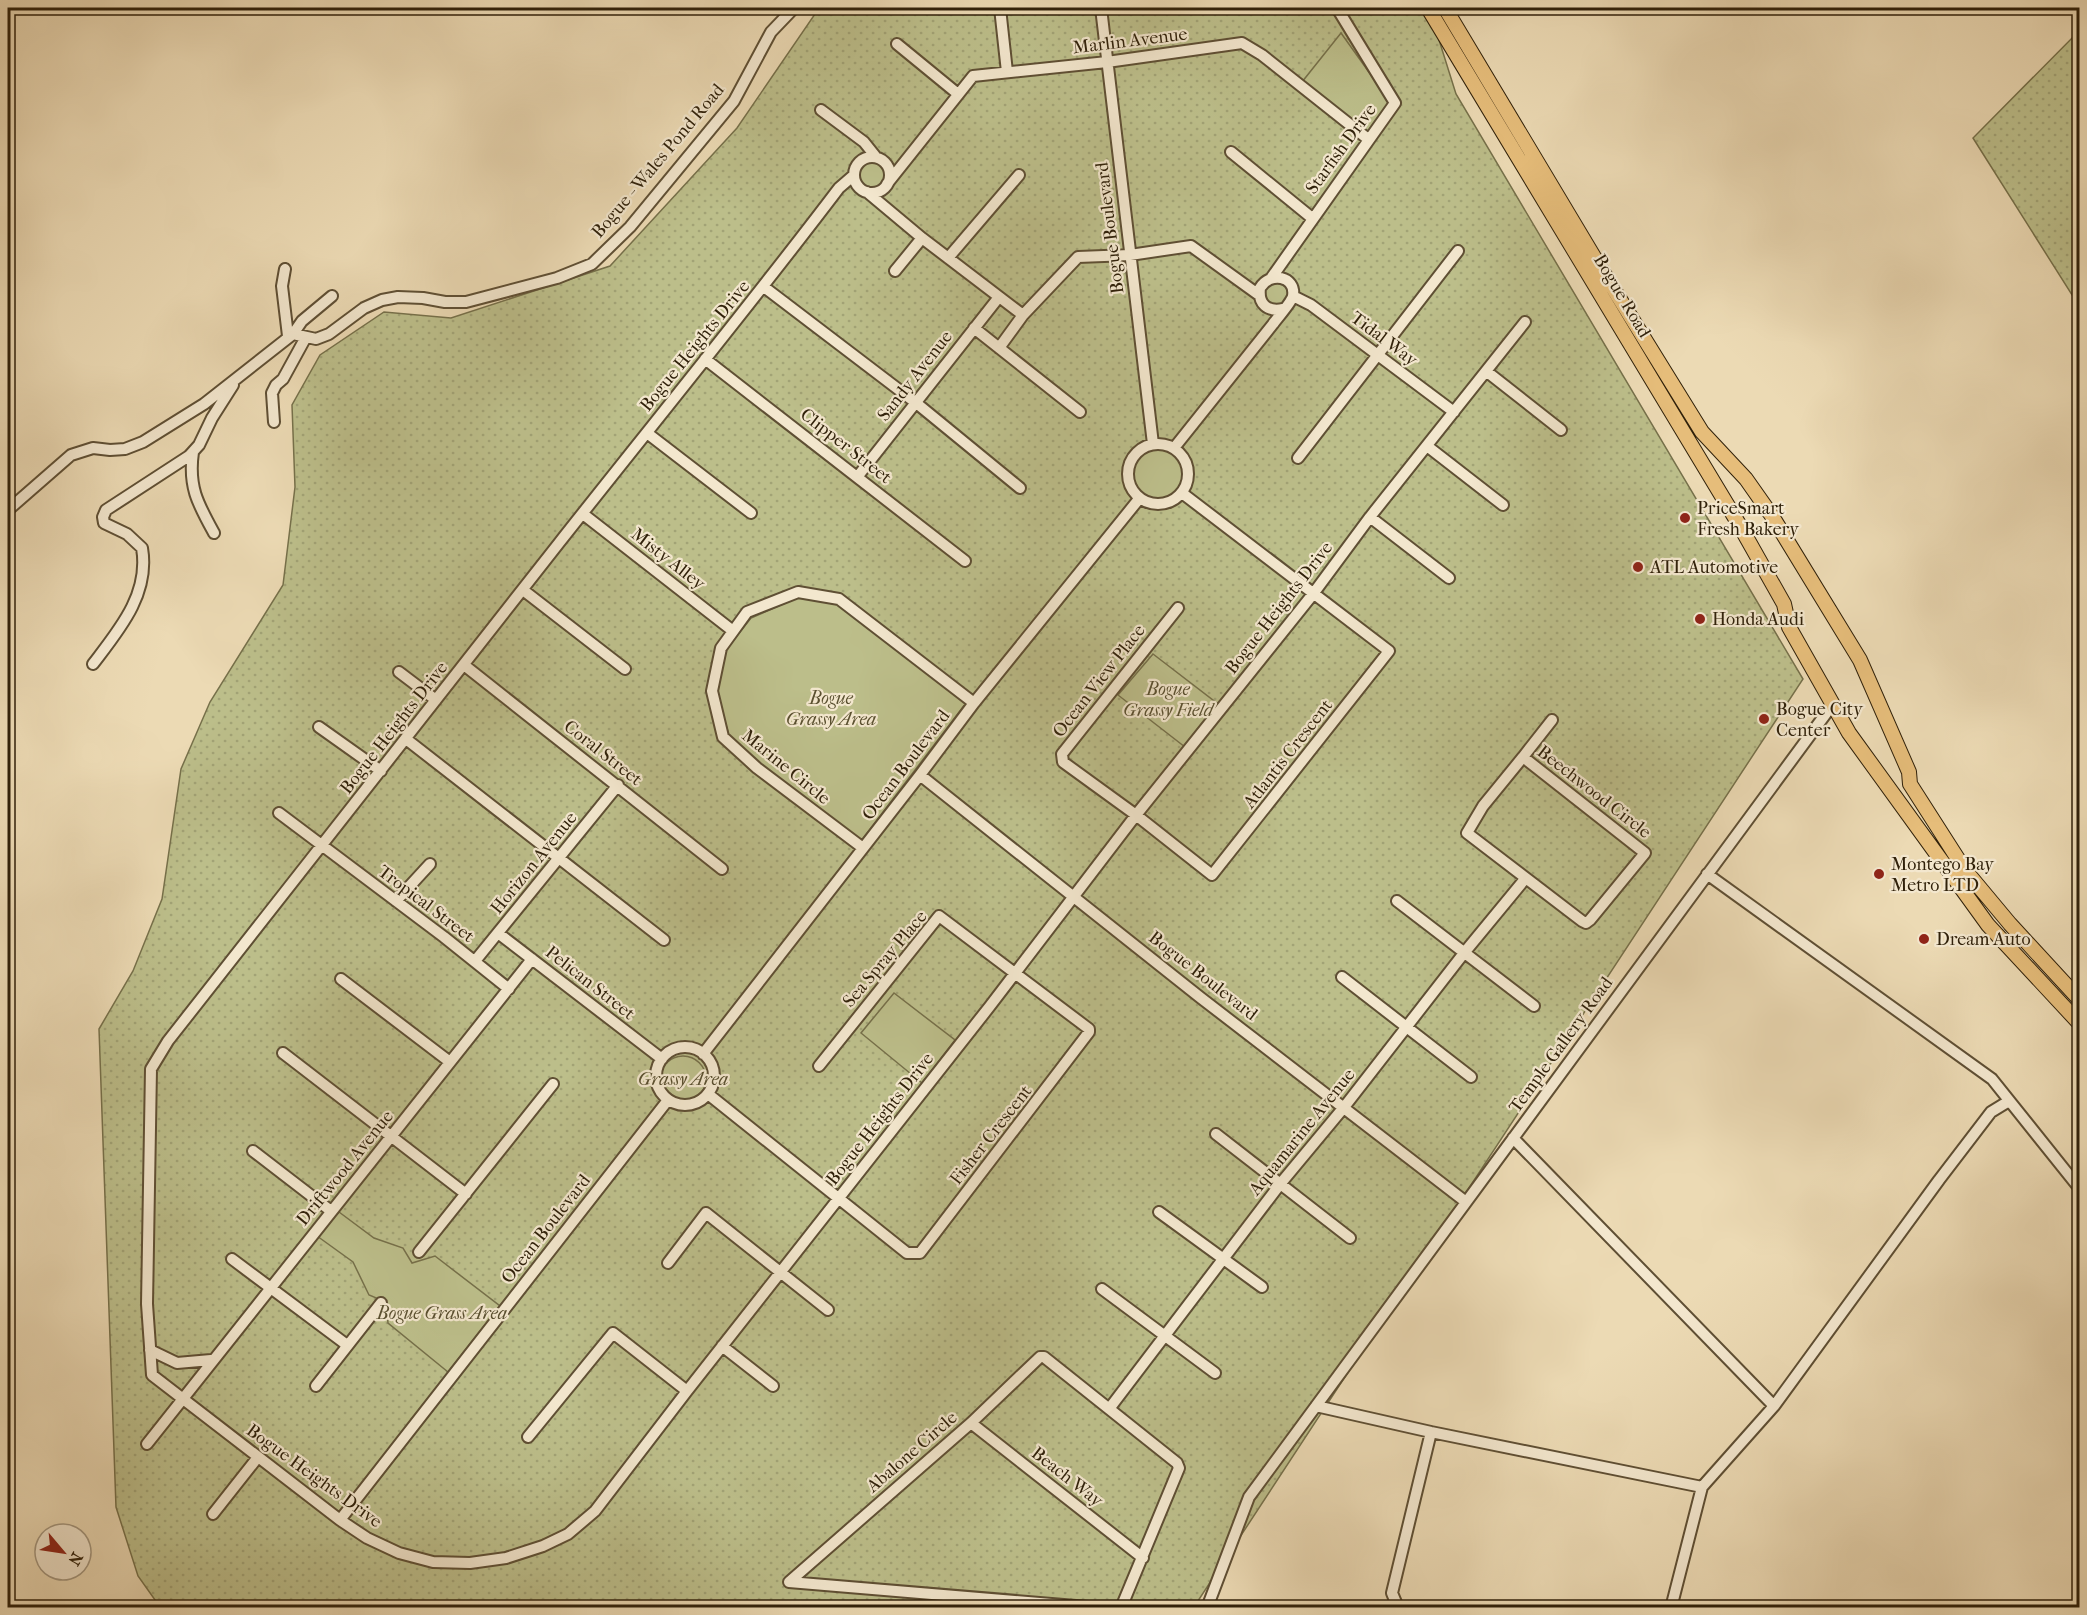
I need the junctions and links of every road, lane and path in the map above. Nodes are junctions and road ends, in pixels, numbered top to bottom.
1 (794, 8) edge
2 (1000, 8) edge
3 (1101, 8) edge
4 (1337, 8) edge
5 (1428, 8) edge
6 (1445, 8) edge
7 (897, 44) dead end
8 (1107, 62) junction
9 (1007, 72) junction
10 (958, 94) junction
11 (820, 110) dead end
12 (1368, 139) junction
13 (864, 142) junction
14 (1231, 152) dead end
15 (876, 157) junction
16 (864, 159) junction
17 (906, 162) junction
18 (886, 164) junction
19 (854, 175) junction
20 (1019, 175) dead end
21 (885, 186) junction
22 (839, 188) junction
23 (864, 191) junction
24 (881, 205) junction
25 (1312, 218) junction
26 (922, 238) junction
27 (1458, 251) dead end
28 (1130, 255) junction
29 (948, 258) junction
30 (285, 269) dead end
31 (894, 271) dead end
32 (1272, 277) junction
33 (764, 287) junction
34 (1259, 295) junction
35 (332, 296) dead end
36 (1293, 296) junction
37 (999, 297) junction
38 (1283, 309) junction
39 (1023, 315) junction
40 (1525, 322) dead end
41 (974, 328) junction
42 (291, 335) junction
43 (306, 337) junction
44 (999, 348) junction
45 (1377, 354) junction
46 (705, 359) junction
47 (1486, 371) junction
48 (238, 377) junction
49 (915, 402) junction
50 (1080, 412) dead end
51 (1454, 412) junction
52 (274, 422) dead end
53 (1561, 430) dead end
54 (647, 433) junction
55 (1153, 444) junction
56 (1427, 446) junction
57 (1174, 448) junction
58 (193, 452) junction
59 (1298, 458) dead end
60 (858, 476) junction
61 (1020, 488) dead end
62 (1182, 493) junction
63 (1139, 499) junction
64 (1503, 505) dead end
65 (8, 510) edge
66 (751, 513) dead end
67 (583, 514) junction
68 (1370, 517) junction
69 (214, 533) dead end
70 (965, 561) dead end
71 (1449, 578) dead end
72 (523, 590) junction
73 (1313, 594) junction
74 (1178, 608) dead end
75 (733, 631) junction
76 (93, 664) dead end
77 (464, 664) junction
78 (625, 669) dead end
79 (399, 672) dead end
80 (436, 700) junction
81 (974, 703) junction
82 (1833, 704) junction
83 (1551, 720) dead end
84 (319, 727) dead end
85 (406, 738) junction
86 (1523, 757) junction
87 (381, 771) junction
88 (920, 775) junction
89 (618, 786) junction
90 (279, 813) dead end
91 (1136, 815) junction
92 (323, 846) junction
93 (863, 848) junction
94 (559, 858) junction
95 (430, 864) dead end
96 (722, 868) dead end
97 (1707, 874) junction
98 (1525, 879) junction
99 (1074, 896) junction
100 (396, 901) junction
101 (1397, 901) dead end
102 (498, 933) junction
103 (664, 940) dead end
104 (1464, 953) junction
105 (532, 959) junction
106 (475, 961) junction
107 (1014, 974) junction
108 (1342, 977) dead end
109 (341, 979) dead end
110 (509, 989) junction
111 (2079, 1000) edge
112 (1534, 1006) dead end
113 (2079, 1023) edge
114 (1407, 1028) junction
115 (283, 1053) dead end
116 (703, 1054) junction
117 (662, 1059) junction
118 (450, 1062) junction
119 (819, 1066) dead end
120 (1471, 1077) dead end
121 (553, 1084) dead end
122 (708, 1094) junction
123 (668, 1100) junction
124 (2009, 1101) junction
125 (1345, 1106) junction
126 (1216, 1134) dead end
127 (391, 1136) junction
128 (1513, 1138) junction
129 (253, 1151) dead end
130 (1281, 1183) junction
131 (2079, 1189) edge
132 (466, 1194) junction
133 (839, 1198) junction
134 (1466, 1202) junction
135 (332, 1211) junction
136 (1159, 1212) dead end
137 (1350, 1238) dead end
138 (419, 1252) dead end
139 (1224, 1258) junction
140 (232, 1259) dead end
141 (668, 1263) dead end
142 (781, 1271) junction
143 (1262, 1287) dead end
144 (270, 1288) junction
145 (1102, 1288) dead end
146 (381, 1303) dead end
147 (828, 1310) dead end
148 (1166, 1337) junction
149 (347, 1345) junction
150 (722, 1346) junction
151 (150, 1350) junction
152 (212, 1360) junction
153 (1215, 1373) dead end
154 (316, 1386) dead end
155 (772, 1386) dead end
156 (687, 1391) junction
157 (183, 1398) junction
158 (1316, 1406) junction
159 (1774, 1406) junction
160 (1109, 1409) junction
161 (971, 1422) junction
162 (1431, 1432) junction
163 (528, 1437) dead end
164 (147, 1444) dead end
165 (258, 1457) junction
166 (1702, 1487) junction
167 (213, 1514) dead end
168 (340, 1520) junction
169 (1143, 1558) junction
170 (1100, 1608) edge
171 (1120, 1608) edge
172 (1207, 1608) edge
173 (1402, 1608) edge
174 (1671, 1608) edge

1 - 43 street, Bogue - Wales Pond Road
2 - 9 street
3 - 8 street, Bogue Boulevard
4 - 12 street, Starfish Drive
5 - 82 main road, Bogue Road
6 - 111 main road, Bogue Road
7 - 10 street
8 - 9 street, Marlin Avenue
8 - 12 street, Marlin Avenue
8 - 28 street, Bogue Boulevard
9 - 10 street, Marlin Avenue
10 - 17 street, Marlin Avenue
11 - 13 street
12 - 25 street, Starfish Drive
13 - 15 street
13 - 16 street
14 - 25 street
15 - 16 street
15 - 18 street
16 - 19 street
17 - 18 street
17 - 21 street, Marlin Avenue
18 - 21 street
19 - 22 street, Bogue Heights Drive
19 - 23 street
20 - 29 street
21 - 23 street
21 - 24 street
22 - 23 street
22 - 33 street, Bogue Heights Drive
23 - 24 street
24 - 26 street
25 - 32 street, Starfish Drive
26 - 29 street
26 - 31 street
27 - 45 street
28 - 34 street
28 - 39 street
28 - 55 street, Bogue Boulevard
29 - 37 street
30 - 42 street
32 - 34 street
32 - 36 street
33 - 46 street, Bogue Heights Drive
33 - 49 street
34 - 38 street
35 - 42 street
36 - 38 street
36 - 45 street, Tidal Way
37 - 39 street
37 - 41 street, Sandy Avenue
38 - 57 street
39 - 44 street
40 - 47 street, Bogue Heights Drive
41 - 44 street
41 - 49 street, Sandy Avenue
42 - 43 street, Bogue - Wales Pond Road
42 - 48 street
43 - 52 street
44 - 50 street
45 - 51 street, Tidal Way
45 - 59 street
46 - 54 street, Bogue Heights Drive
46 - 60 street, Clipper Street
47 - 51 street, Bogue Heights Drive
47 - 53 street
48 - 58 street
48 - 65 street
49 - 60 street, Sandy Avenue
49 - 61 street
51 - 56 street, Bogue Heights Drive
54 - 66 street
54 - 67 street, Bogue Heights Drive
55 - 57 street
55 - 63 street
56 - 64 street
56 - 68 street, Bogue Heights Drive
57 - 62 street
58 - 69 street
58 - 76 street
60 - 70 street, Clipper Street
62 - 63 street
62 - 73 street
63 - 81 street, Ocean Boulevard
67 - 72 street, Bogue Heights Drive
67 - 75 street, Misty Alley
68 - 71 street
68 - 73 street, Bogue Heights Drive
72 - 77 street, Bogue Heights Drive
72 - 78 street
73 - 91 street, Bogue Heights Drive
73 - 91 street, Atlantis Crescent
74 - 91 street, Ocean View Place
75 - 81 street, Marine Circle
75 - 93 street, Marine Circle
77 - 80 street, Bogue Heights Drive
77 - 89 street, Coral Street
79 - 80 street
80 - 85 street, Bogue Heights Drive
81 - 88 street, Ocean Boulevard
82 - 97 street, Temple Gallery Road
82 - 113 main road, Bogue Road
83 - 86 street
84 - 87 street
85 - 87 street, Bogue Heights Drive
85 - 94 street
86 - 98 street, Beechwood Circle
86 - 98 street, Beechwood Circle
87 - 92 street, Bogue Heights Drive
88 - 93 street, Ocean Boulevard
88 - 99 street, Bogue Boulevard
89 - 94 street, Horizon Avenue
89 - 96 street, Coral Street
90 - 92 street, Tropical Street
91 - 99 street, Bogue Heights Drive
92 - 100 street, Tropical Street
92 - 151 street, Bogue Heights Drive
93 - 116 street, Ocean Boulevard
94 - 102 street, Horizon Avenue
94 - 103 street
95 - 100 street
97 - 124 street
97 - 128 street, Temple Gallery Road
98 - 104 street, Aquamarine Avenue
99 - 107 street, Bogue Heights Drive
99 - 125 street, Bogue Boulevard
100 - 106 street, Tropical Street
101 - 104 street
102 - 105 street, Pelican Street
102 - 106 street, Horizon Avenue
104 - 112 street
104 - 114 street, Aquamarine Avenue
105 - 110 street, Driftwood Avenue
105 - 117 street, Pelican Street
106 - 110 street, Tropical Street
107 - 119 street, Sea Spray Place
107 - 133 street, Bogue Heights Drive
107 - 133 street, Fisher Crescent
108 - 114 street
109 - 118 street
110 - 118 street, Driftwood Avenue
114 - 120 street
114 - 125 street, Aquamarine Avenue
115 - 127 street
116 - 117 street
116 - 122 street
117 - 123 street
118 - 127 street, Driftwood Avenue
121 - 132 street
122 - 123 street
122 - 133 street
123 - 168 street, Ocean Boulevard
124 - 131 street
124 - 159 street
125 - 130 street, Aquamarine Avenue
125 - 134 street, Bogue Boulevard
126 - 130 street
127 - 132 street
127 - 135 street, Driftwood Avenue
128 - 134 street, Temple Gallery Road
128 - 159 street
129 - 135 street
130 - 137 street
130 - 139 street, Aquamarine Avenue
132 - 138 street
133 - 142 street, Bogue Heights Drive
134 - 158 street, Temple Gallery Road
135 - 144 street, Driftwood Avenue
136 - 139 street
139 - 143 street
139 - 148 street, Aquamarine Avenue
140 - 144 street
141 - 142 street
142 - 147 street
142 - 150 street, Bogue Heights Drive
144 - 149 street
144 - 152 street, Driftwood Avenue
145 - 148 street
146 - 149 street
148 - 153 street
148 - 160 street, Aquamarine Avenue
149 - 154 street
150 - 155 street
150 - 156 street, Bogue Heights Drive
151 - 152 street
151 - 157 street, Bogue Heights Drive
152 - 157 street, Driftwood Avenue
156 - 163 street
156 - 168 street, Bogue Heights Drive
157 - 164 street, Driftwood Avenue
157 - 165 street, Bogue Heights Drive
158 - 162 street
158 - 172 street, Temple Gallery Road
159 - 166 street
160 - 161 street, Abalone Circle
160 - 169 street, Abalone Circle
161 - 169 street, Beach Way
161 - 170 street, Abalone Circle
162 - 166 street
162 - 173 street
165 - 167 street
165 - 168 street, Bogue Heights Drive
166 - 174 street
169 - 171 street, Abalone Circle

